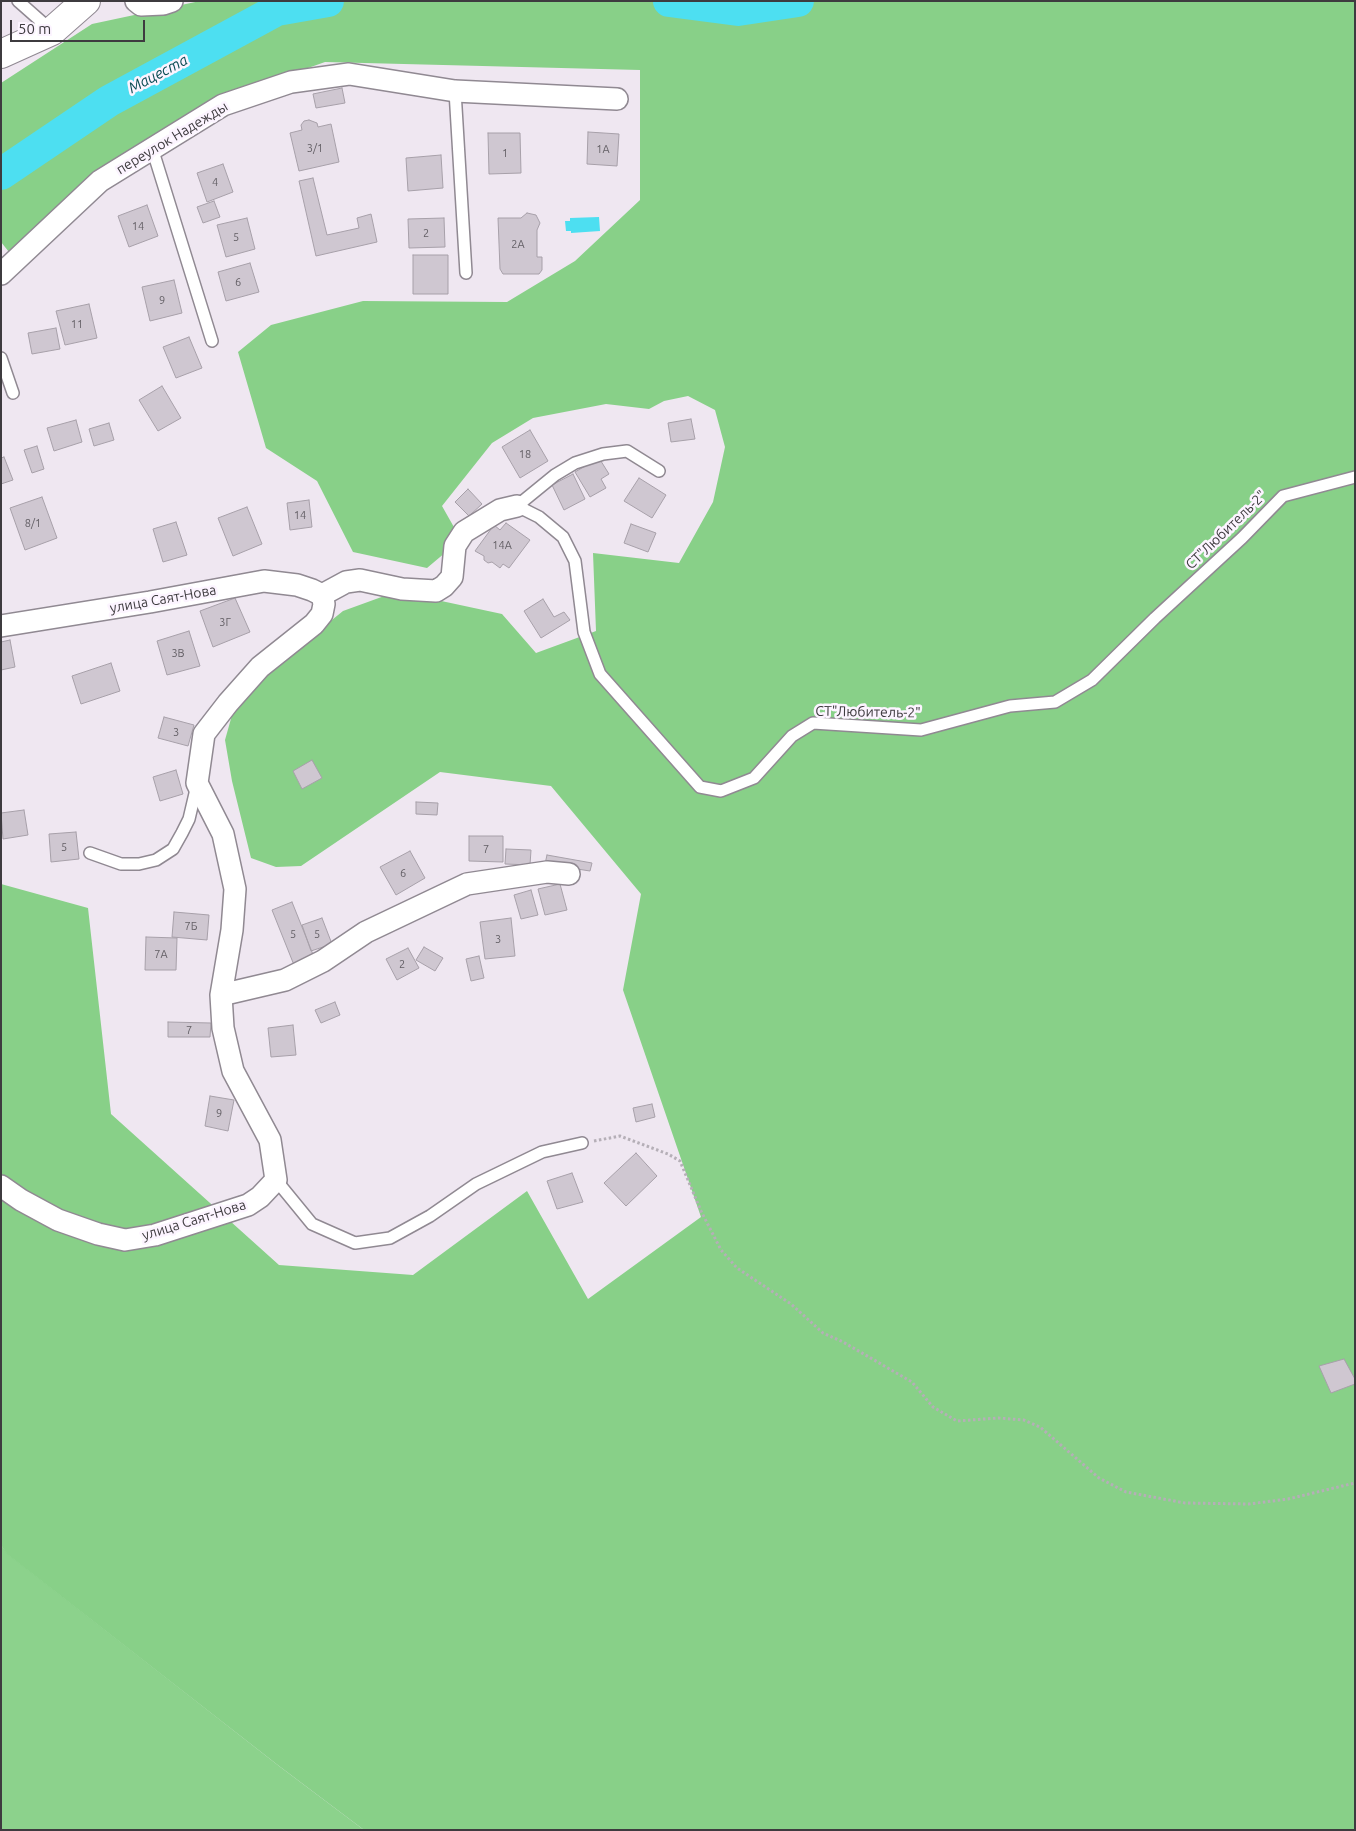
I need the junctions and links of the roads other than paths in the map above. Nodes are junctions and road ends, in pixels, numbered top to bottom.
1 (18, 1) edge
2 (86, 1) edge
3 (136, 1) edge
4 (172, 1) edge
5 (52, 31) junction
6 (1, 54) edge
7 (455, 91) junction
8 (617, 99) dead end
9 (152, 148) junction
10 (466, 273) dead end
11 (1, 274) edge
12 (212, 341) dead end
13 (1, 358) edge
14 (13, 393) dead end
15 (659, 471) dead end
16 (1355, 477) edge
17 (517, 506) junction
18 (322, 595) junction
19 (1, 626) edge
20 (197, 783) junction
21 (90, 853) dead end
22 (569, 874) dead end
23 (221, 995) junction
24 (582, 1143) road end
25 (276, 1180) junction
26 (1, 1186) edge

1 - 5 lane
2 - 5 street
3 - 4 street
5 - 6 street
7 - 8 street, переулок Надежды
7 - 9 street, переулок Надежды
7 - 10 lane
9 - 11 street, переулок Надежды
9 - 12 lane
13 - 14 lane
15 - 17 lane
16 - 17 lane, СТ"Любитель-2"
17 - 18 street
18 - 19 street, улица Саят-Нова
18 - 20 street
20 - 21 lane
20 - 23 street
22 - 23 street
23 - 25 street
24 - 25 lane
25 - 26 street, улица Саят-Нова

